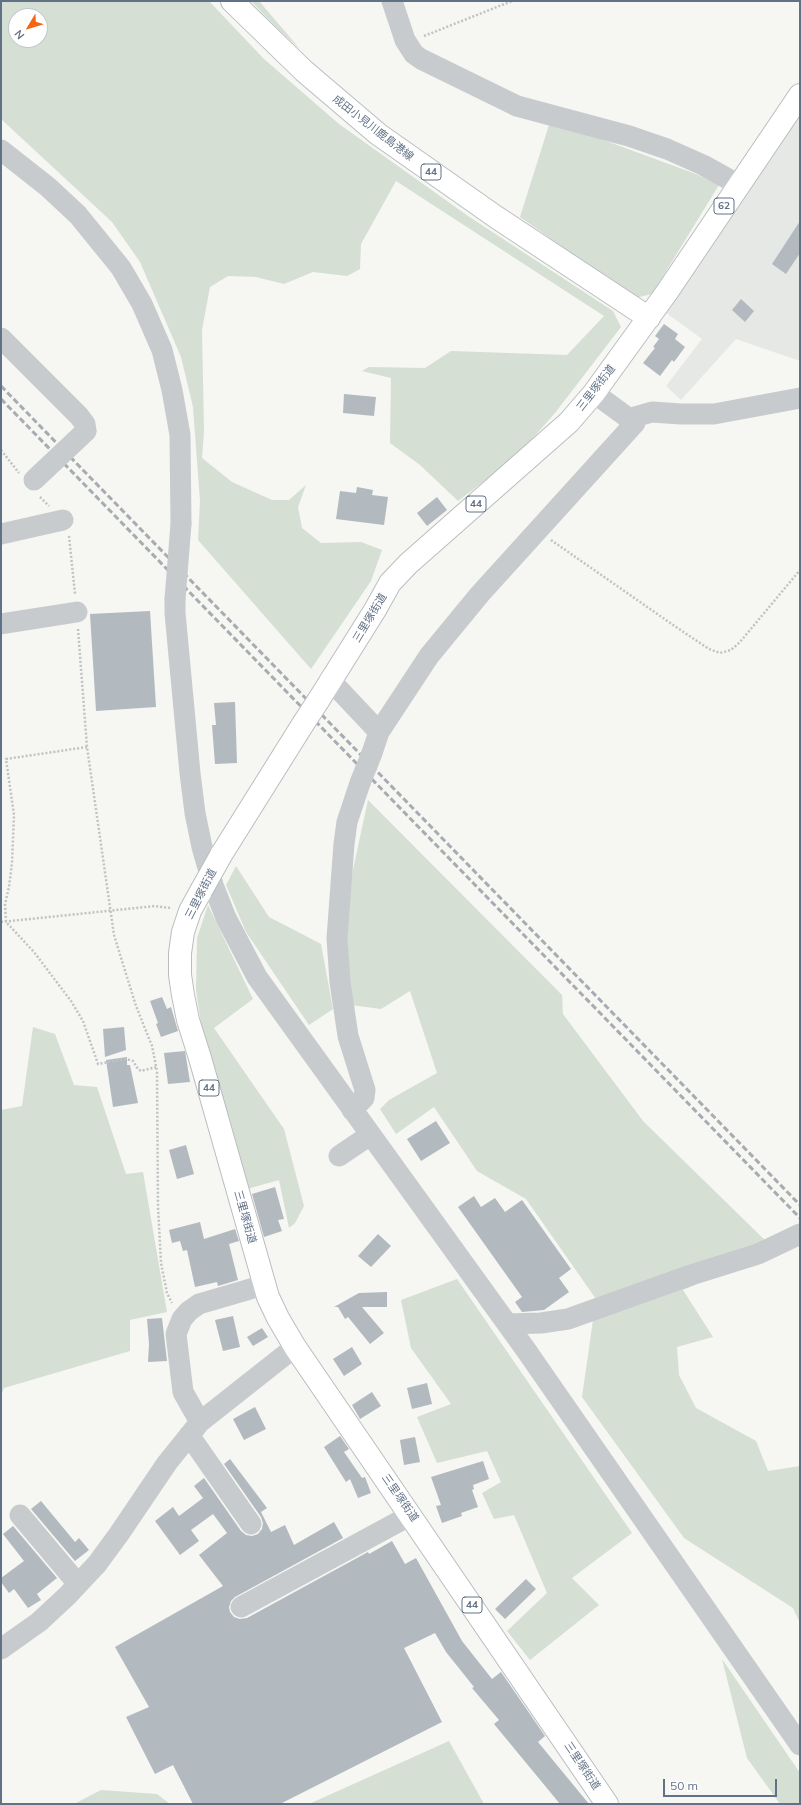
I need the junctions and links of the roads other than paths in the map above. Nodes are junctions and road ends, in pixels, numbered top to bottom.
1 (232, 1) edge
2 (392, 1) edge
3 (800, 95) edge
4 (1, 150) edge
5 (739, 185) junction
6 (649, 318) junction
7 (1, 338) edge
8 (594, 393) junction
9 (800, 398) edge
10 (631, 418) junction
11 (32, 483) road end
12 (63, 520) road end
13 (1, 534) edge
14 (77, 612) road end
15 (1, 624) edge
16 (330, 680) junction
17 (379, 732) junction
18 (352, 1110) junction
19 (370, 1135) junction
20 (339, 1156) dead end
21 (794, 1237) edge
22 (264, 1285) junction
23 (507, 1324) junction
24 (295, 1347) junction
25 (195, 1428) junction
26 (20, 1515) dead end
27 (411, 1515) junction
28 (251, 1524) dead end
29 (78, 1584) junction
30 (241, 1607) dead end
31 (1, 1649) edge
32 (800, 1745) edge
33 (607, 1804) edge

1 - 6 main road, 成田小見川鹿島港線 / 44
2 - 5 street
3 - 5 main road, 三里塚街道 / 62
4 - 18 street, bridge
5 - 6 main road, 三里塚街道 / 62
6 - 8 main road, 三里塚街道 / 44
7 - 11 street, bridge
8 - 10 street
8 - 16 main road, 三里塚街道 / 44
9 - 10 street
10 - 17 street
12 - 13 street
14 - 15 street
16 - 17 street
16 - 22 main road, 三里塚街道 / 44, bridge
17 - 18 street, bridge
18 - 19 street
19 - 20 street
19 - 23 street
21 - 23 street
22 - 24 main road, 三里塚街道 / 44
22 - 25 street
23 - 32 street
24 - 25 street
24 - 27 main road, 三里塚街道 / 44
25 - 28 street
25 - 29 street
26 - 29 street
27 - 30 street
27 - 33 main road, 三里塚街道 / 44
29 - 31 street

